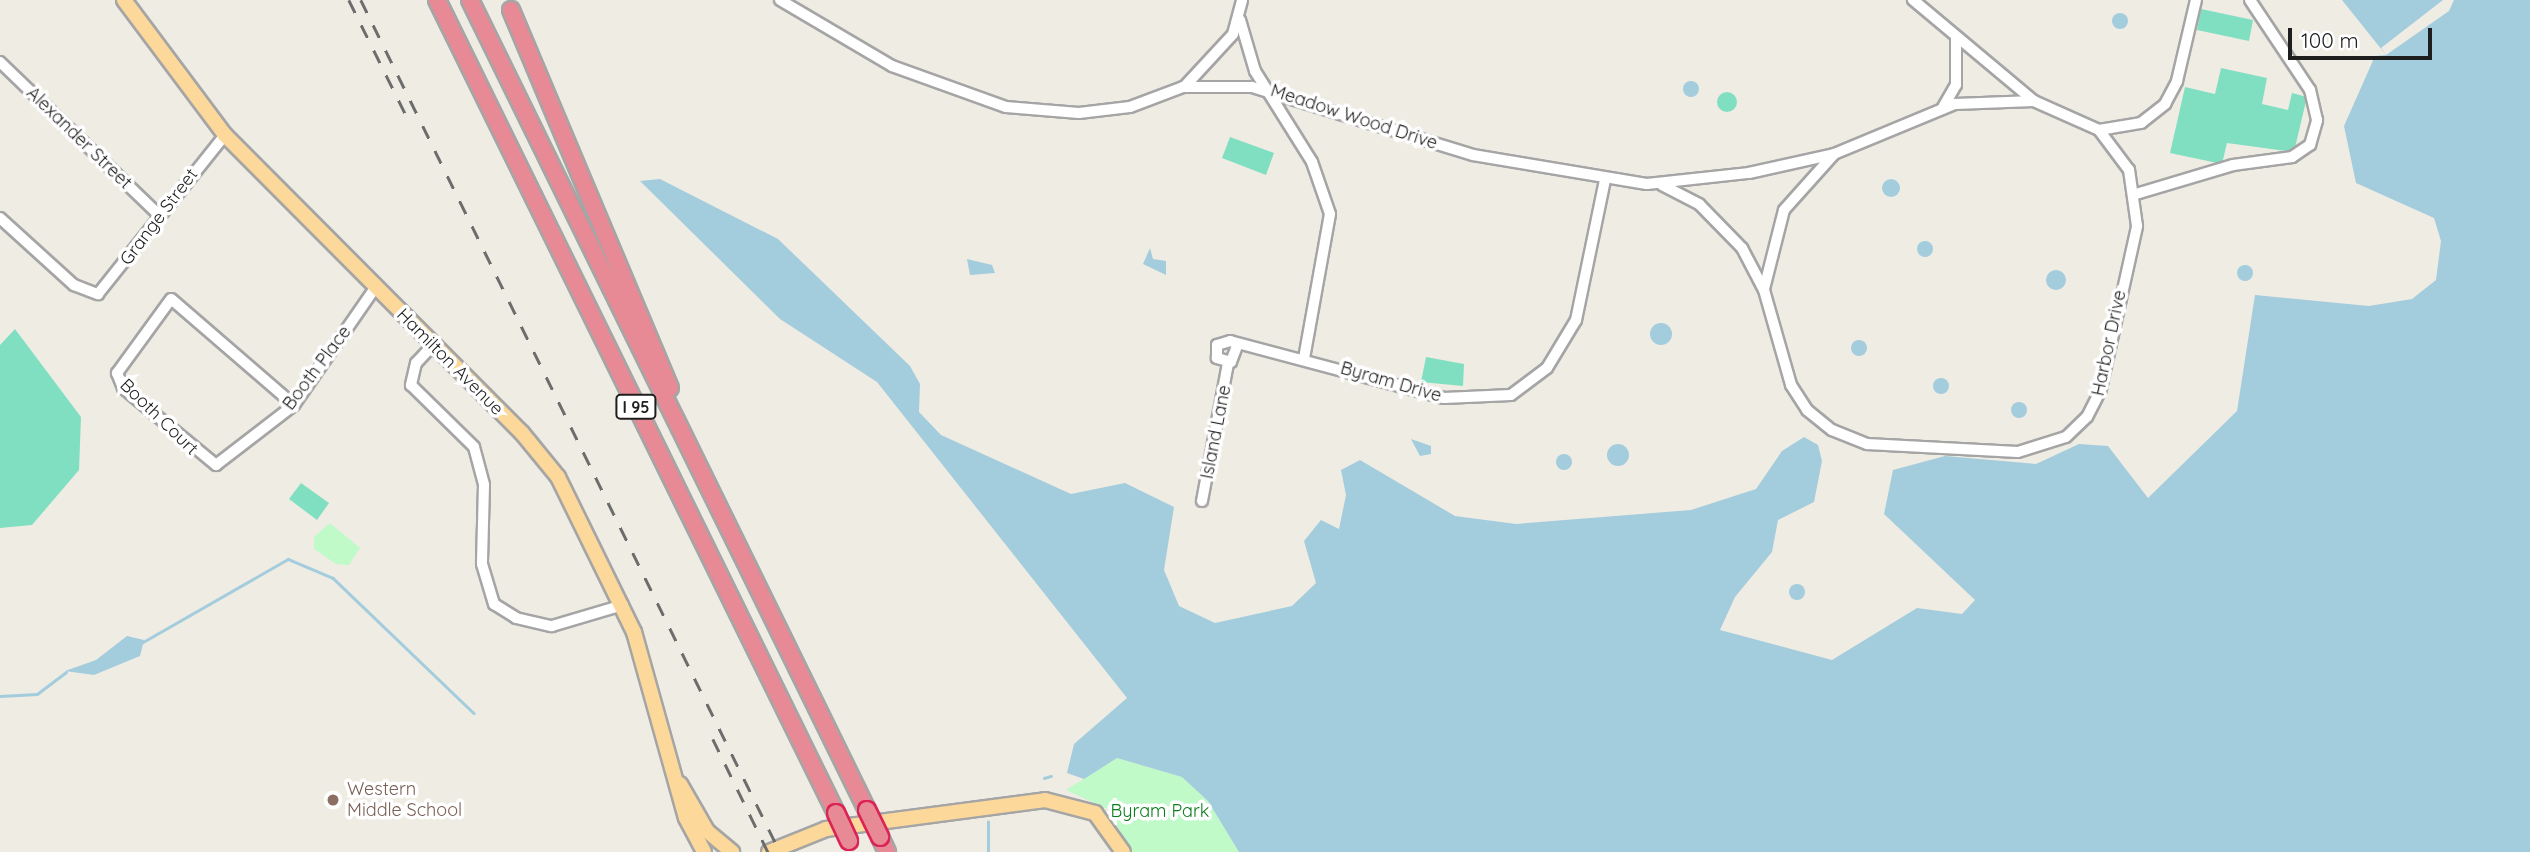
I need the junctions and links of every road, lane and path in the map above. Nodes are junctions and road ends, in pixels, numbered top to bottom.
1 (124, 0) edge
2 (437, 0) edge
3 (470, 0) edge
4 (780, 0) edge
5 (1242, 0) edge
6 (1913, 0) edge
7 (2196, 0) edge
8 (2250, 0) edge
9 (511, 10) dead end
10 (1240, 20) junction
11 (1956, 39) junction
12 (0, 62) edge
13 (1184, 87) junction
14 (1264, 88) junction
15 (2034, 101) junction
16 (1942, 109) junction
17 (2099, 130) junction
18 (225, 135) junction
19 (1834, 154) junction
20 (1605, 180) junction
21 (1662, 185) junction
22 (2136, 194) junction
23 (158, 215) junction
24 (0, 218) edge
25 (375, 288) junction
26 (1764, 290) junction
27 (433, 345) junction
28 (1237, 346) junction
29 (1304, 358) junction
30 (1228, 363) junction
31 (294, 405) junction
32 (216, 465) joint
33 (702, 475) junction
34 (1202, 501) dead end
35 (623, 605) junction
36 (679, 782) junction
37 (883, 845) edge
38 (852, 847) edge
39 (704, 852) edge
40 (732, 852) edge
41 (769, 852) edge
42 (1123, 852) edge

1 - 18 main road, Hamilton Avenue
2 - 38 highway, I 95, bridge
3 - 33 highway, I 95
4 - 13 street, Meadow Wood Drive
5 - 10 street
6 - 11 street
7 - 17 street
8 - 22 street
9 - 33 highway
10 - 13 street
10 - 14 street
11 - 15 street
11 - 16 street
12 - 23 street, Alexander Street
13 - 14 street, Meadow Wood Drive
14 - 20 street, Meadow Wood Drive
14 - 29 street
15 - 16 street, Meadow Wood Drive
15 - 17 street, Harbor Drive
16 - 19 street, Meadow Wood Drive
17 - 22 street, Harbor Drive
18 - 23 street, Grange Street
18 - 25 main road, Hamilton Avenue
19 - 21 street, Meadow Wood Drive
19 - 26 street, Harbor Drive
20 - 21 street, Meadow Wood Drive
20 - 29 street, Byram Drive
21 - 26 street, Harbor Drive
22 - 26 street, Harbor Drive
23 - 24 street, Grange Street
25 - 27 main road, Hamilton Avenue
25 - 31 street, Booth Place
27 - 35 main road, Hamilton Avenue
27 - 35 street
28 - 29 street, Byram Drive
28 - 30 street
28 - 30 street
30 - 34 street, Island Lane
31 - 32 street, Booth Place
31 - 32 street, Booth Court
33 - 37 highway, I 95, bridge
35 - 36 main road, Hamilton Avenue
36 - 39 main road, Hamilton Avenue
36 - 40 main road, Hamilton Avenue
41 - 42 main road

